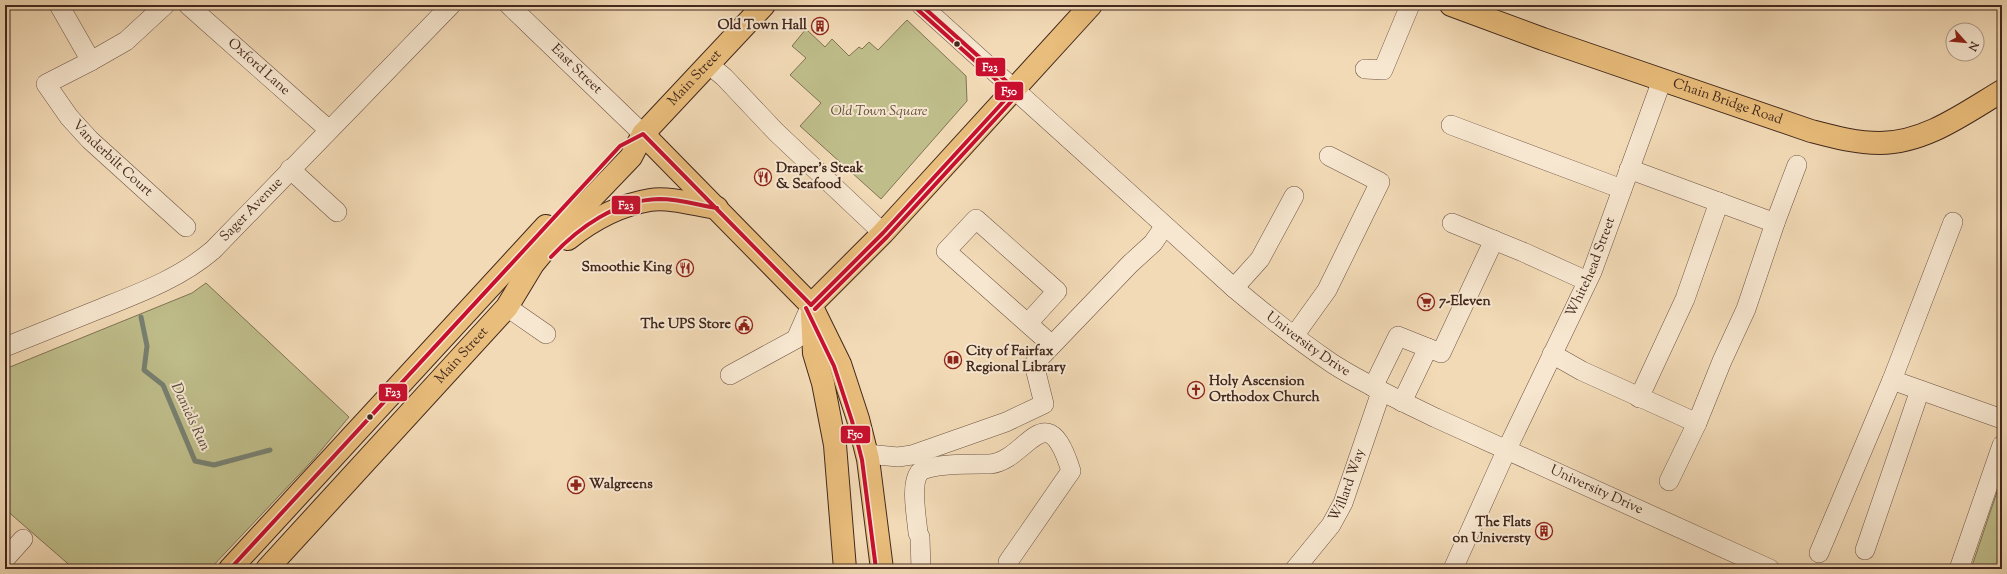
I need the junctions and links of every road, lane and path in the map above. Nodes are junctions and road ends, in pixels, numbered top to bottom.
1 (59, 5) edge
2 (165, 5) edge
3 (188, 5) edge
4 (450, 5) edge
5 (509, 5) edge
6 (764, 5) edge
7 (922, 5) edge
8 (1091, 5) edge
9 (1410, 5) edge
10 (1451, 5) edge
11 (91, 61) junction
12 (708, 64) junction
13 (1365, 69) dead end
14 (1662, 80) junction
15 (1015, 90) junction
16 (2002, 90) edge
17 (1451, 125) dead end
18 (328, 129) junction
19 (643, 134) junction
20 (1330, 156) dead end
21 (1797, 165) dead end
22 (290, 169) junction
23 (1629, 169) junction
24 (1622, 189) junction
25 (1288, 192) dead end
26 (1719, 202) junction
27 (716, 208) junction
28 (337, 212) dead end
29 (1953, 222) dead end
30 (1452, 223) dead end
31 (1775, 223) junction
32 (186, 227) dead end
33 (1164, 227) junction
34 (883, 233) junction
35 (1494, 240) junction
36 (1587, 281) junction
37 (1228, 284) junction
38 (811, 305) junction
39 (507, 307) junction
40 (1028, 323) junction
41 (546, 334) dead end
42 (1294, 336) junction
43 (1048, 342) junction
44 (5, 347) edge
45 (1428, 348) junction
46 (1552, 354) junction
47 (730, 375) dead end
48 (1892, 380) junction
49 (1377, 390) junction
50 (1920, 390) junction
51 (1639, 398) junction
52 (1402, 402) junction
53 (2002, 419) edge
54 (1697, 423) junction
55 (2002, 445) edge
56 (1507, 449) junction
57 (867, 454) junction
58 (1669, 481) dead end
59 (23, 539) dead end
60 (1865, 550) dead end
61 (1820, 554) dead end
62 (5, 559) edge
63 (1008, 562) dead end
64 (230, 569) edge
65 (267, 569) edge
66 (845, 569) edge
67 (882, 569) edge
68 (921, 569) edge
69 (1295, 569) edge
70 (1453, 569) edge
71 (1770, 569) edge
72 (1959, 569) edge

1 - 11 street
2 - 11 street
3 - 18 street, Oxford Lane
4 - 18 street, Sager Avenue
5 - 19 street, East Street
6 - 12 main road, Main Street
7 - 15 street, University Drive
8 - 15 main road
9 - 13 street
10 - 14 main road, Chain Bridge Road
11 - 32 street, Vanderbilt Court
12 - 19 main road, Main Street
12 - 34 street
14 - 16 main road, Chain Bridge Road
14 - 23 street, Whitehead Street
15 - 33 street, University Drive
15 - 34 main road
17 - 24 street
18 - 22 street, Sager Avenue
19 - 27 main road
19 - 39 main road, Main Street
19 - 64 main road, Main Street
20 - 42 street
21 - 31 street
22 - 28 street
22 - 44 street, Sager Avenue
23 - 24 street, Whitehead Street
23 - 26 street
24 - 36 street, Whitehead Street
25 - 37 street
26 - 31 street
26 - 51 street
27 - 38 main road
27 - 39 main road
29 - 48 street
30 - 35 street
31 - 54 street
33 - 37 street, University Drive
33 - 43 street
34 - 38 main road
35 - 36 street
35 - 45 street
36 - 46 street, Whitehead Street
37 - 42 street, University Drive
38 - 47 street
38 - 57 main road
38 - 66 main road
39 - 41 street
39 - 65 main road, Main Street
40 - 40 street
40 - 43 street
42 - 49 street, University Drive
43 - 57 street
45 - 49 street, Willard Way
45 - 52 street
46 - 51 street
46 - 56 street, Whitehead Street
48 - 50 street
48 - 61 street
49 - 52 street, University Drive
49 - 69 street, Willard Way
50 - 53 street
50 - 60 street
51 - 54 street
52 - 56 street, University Drive
54 - 58 street
55 - 72 street
56 - 70 street, Whitehead Street
56 - 71 street, University Drive
57 - 67 main road
59 - 62 street
63 - 68 street

